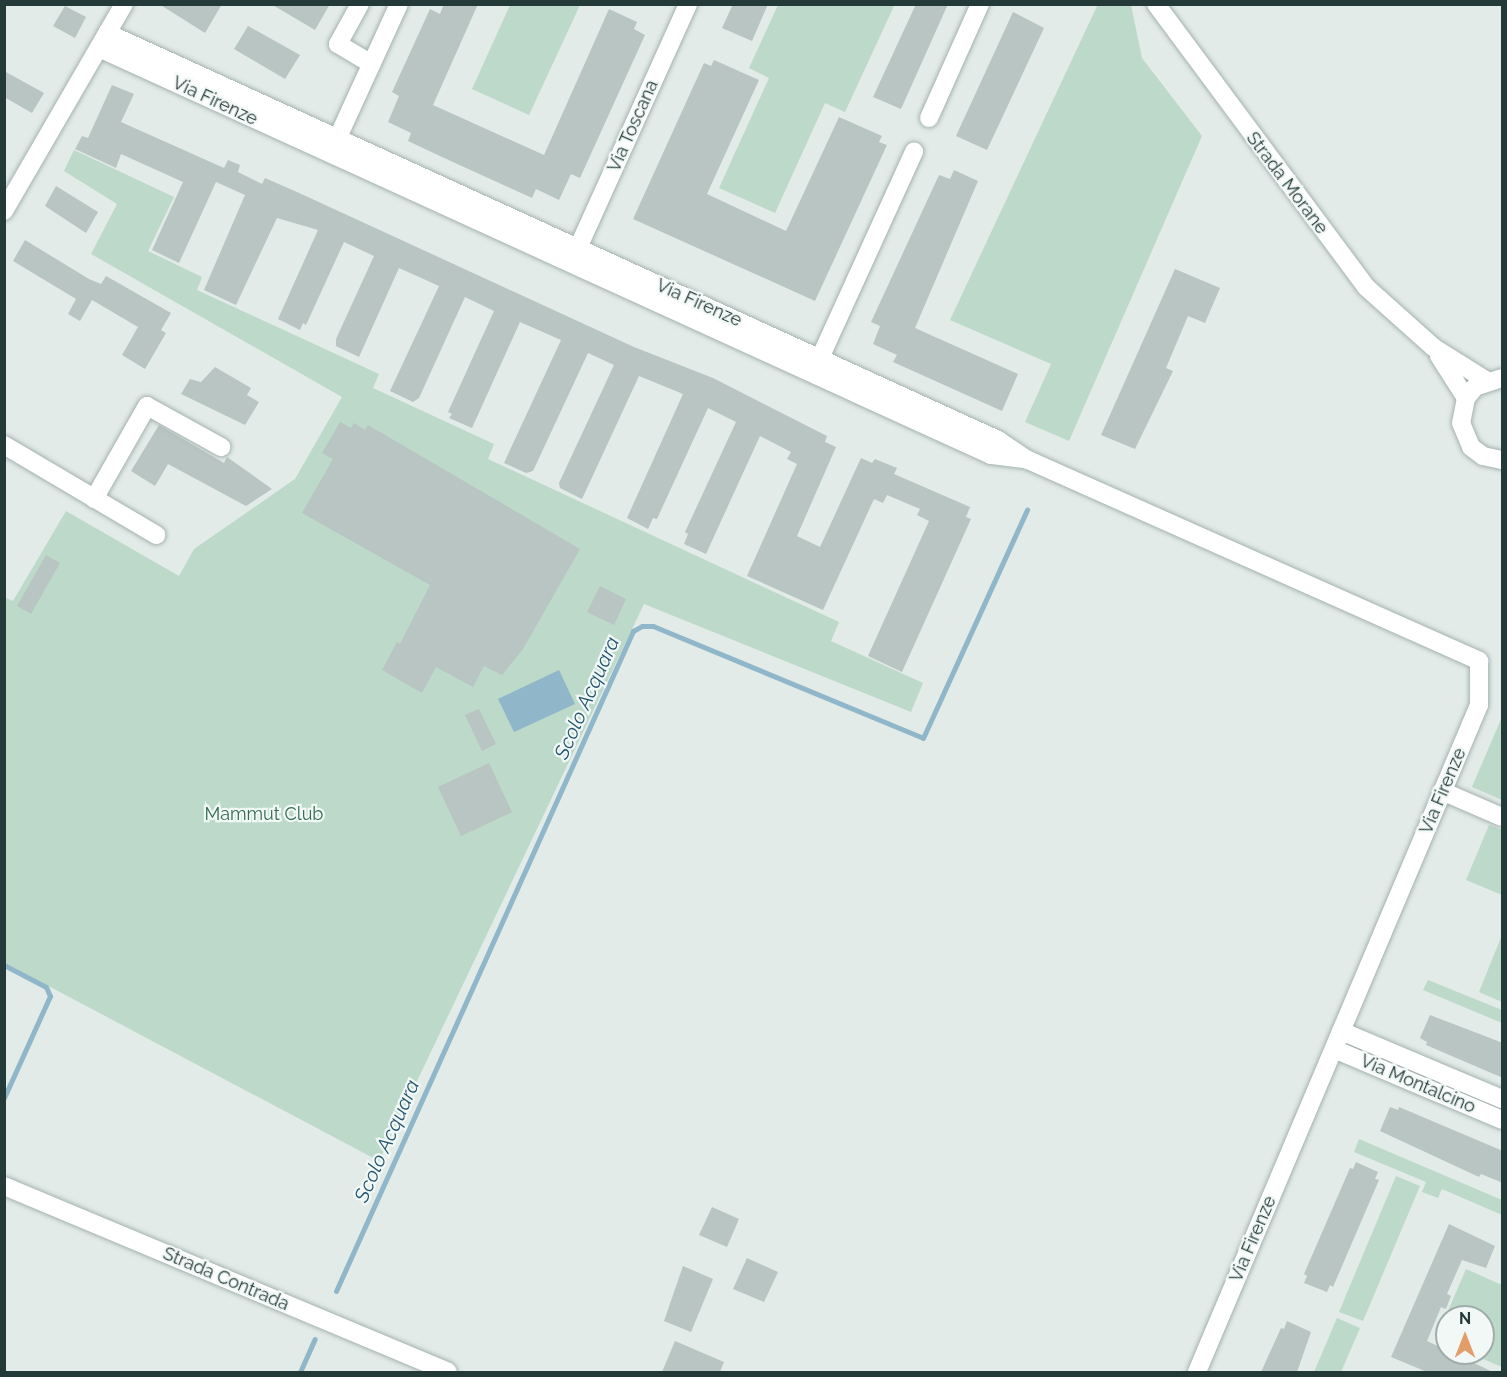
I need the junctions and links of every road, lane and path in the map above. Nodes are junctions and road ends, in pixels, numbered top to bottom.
1 (360, 4) edge
2 (399, 4) edge
3 (688, 4) edge
4 (980, 4) edge
5 (1156, 4) edge
6 (122, 5) edge
7 (103, 40) junction
8 (371, 64) junction
9 (929, 118) dead end
10 (334, 146) junction
11 (914, 152) dead end
12 (5, 207) edge
13 (575, 256) junction
14 (1432, 347) junction
15 (817, 366) junction
16 (1495, 380) edge
17 (1466, 398) junction
18 (4, 445) edge
19 (221, 447) dead end
20 (1503, 460) edge
21 (94, 499) junction
22 (156, 535) dead end
23 (1442, 791) junction
24 (1503, 817) edge
25 (1341, 1031) junction
26 (1334, 1049) junction
27 (1503, 1099) edge
28 (1503, 1120) edge
29 (4, 1186) edge
30 (448, 1372) edge
31 (1197, 1372) edge

1 - 8 street
2 - 8 street
3 - 13 street, Via Toscana
4 - 9 street
5 - 14 street, Strada Morane
6 - 7 street
7 - 10 street, Via Firenze
7 - 12 street
8 - 10 street
10 - 13 street, Via Firenze
11 - 15 street
13 - 15 street, Via Firenze
14 - 16 street, Strada Morane
14 - 17 street, Strada Morane
15 - 23 street, Via Firenze
16 - 17 street
17 - 20 street
18 - 21 street
19 - 21 street
21 - 22 street
23 - 24 street
23 - 25 street, Via Firenze
25 - 26 street, Via Firenze
25 - 27 street, Via Montalcino
26 - 28 street, Via Montalcino
26 - 31 street, Via Firenze
29 - 30 street, Strada Contrada

